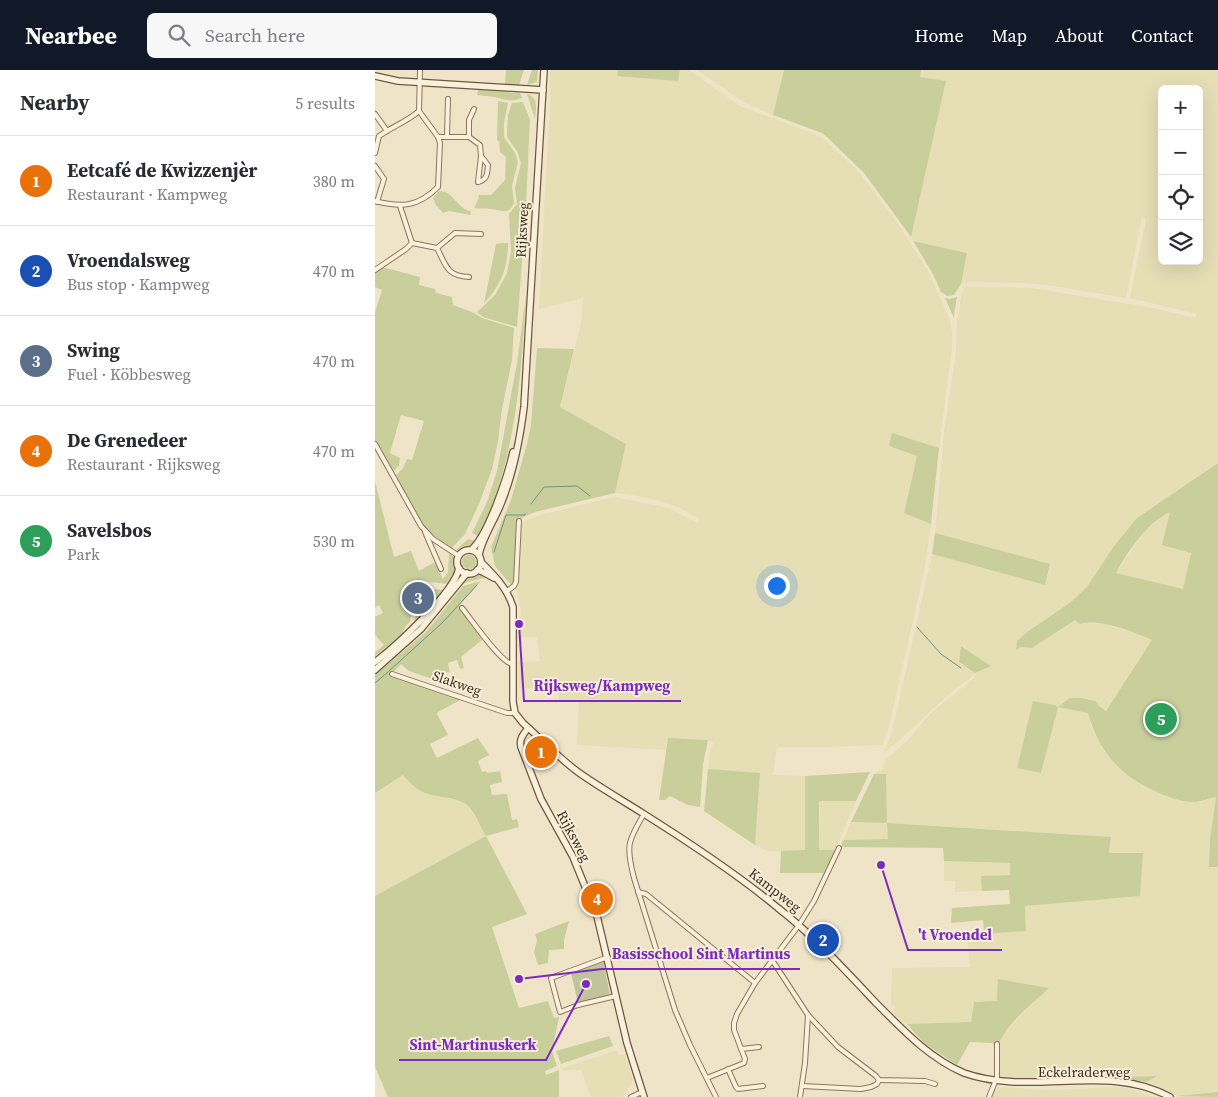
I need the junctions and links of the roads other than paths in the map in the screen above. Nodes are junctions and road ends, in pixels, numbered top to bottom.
1 (420, 70) edge
2 (544, 70) edge
3 (375, 76) edge
4 (419, 83) junction
5 (543, 90) junction
6 (448, 99) dead end
7 (474, 109) dead end
8 (419, 111) junction
9 (375, 114) edge
10 (387, 131) junction
11 (447, 136) junction
12 (438, 137) junction
13 (469, 137) junction
14 (375, 153) edge
15 (481, 156) junction
16 (375, 166) edge
17 (376, 201) edge
18 (400, 206) junction
19 (481, 234) dead end
20 (412, 243) junction
21 (437, 248) junction
22 (375, 270) edge
23 (469, 277) dead end
24 (524, 391) junction
25 (375, 444) edge
26 (519, 521) dead end
27 (424, 530) junction
28 (471, 550) junction
29 (479, 555) junction
30 (459, 556) junction
31 (481, 562) junction
32 (459, 568) junction
33 (441, 569) dead end
34 (477, 570) junction
35 (467, 573) junction
36 (500, 582) junction
37 (507, 591) junction
38 (462, 608) dead end
39 (375, 662) edge
40 (512, 664) junction
41 (375, 670) edge
42 (392, 674) dead end
43 (515, 713) junction
44 (529, 728) junction
45 (645, 814) junction
46 (839, 848) dead end
47 (638, 892) junction
48 (799, 925) junction
49 (608, 957) junction
50 (772, 960) junction
51 (755, 983) junction
52 (616, 996) junction
53 (807, 1015) junction
54 (997, 1044) dead end
55 (759, 1047) dead end
56 (741, 1049) junction
57 (728, 1069) junction
58 (707, 1078) junction
59 (879, 1080) junction
60 (995, 1082) junction
61 (935, 1084) dead end
62 (763, 1086) dead end
63 (802, 1086) junction
64 (643, 1095) edge
65 (631, 1097) edge
66 (716, 1097) edge
67 (799, 1097) edge
68 (989, 1097) edge
69 (1171, 1097) edge

1 - 4 street
2 - 5 main road, Rijksweg
3 - 4 main road
4 - 5 main road
4 - 8 street
5 - 24 main road, Rijksweg
6 - 11 street
7 - 13 street
8 - 10 street
8 - 12 street
9 - 10 street
10 - 14 street
11 - 12 street
11 - 13 street
12 - 18 street
13 - 15 street
15 - 15 street
16 - 17 street
17 - 18 street
18 - 20 street
19 - 21 street
20 - 21 street
20 - 22 street
21 - 23 street
24 - 28 main road, Rijksweg
24 - 29 main road, Rijksweg
25 - 27 street
26 - 37 street
27 - 30 street
27 - 33 street
28 - 29 main road
28 - 30 main road
29 - 31 main road
30 - 32 main road
31 - 34 main road
31 - 36 main road
32 - 35 main road
32 - 39 main road
34 - 35 main road
34 - 36 main road
35 - 41 main road
36 - 37 main road
37 - 40 main road
38 - 40 street
40 - 43 main road
42 - 43 street, Slakweg
43 - 44 main road
44 - 45 main road, Kampweg
44 - 49 main road, Rijksweg
45 - 47 street
45 - 48 main road, Kampweg
46 - 48 street
47 - 51 street
47 - 58 street
48 - 50 street
48 - 60 main road, Kampweg
49 - 52 main road, Rijksweg
49 - 52 street
50 - 51 street
50 - 53 street
51 - 56 street
52 - 64 main road, Rijksweg
53 - 59 street
53 - 63 street
54 - 60 street
55 - 56 street
56 - 57 street
57 - 58 street
57 - 62 street
58 - 66 street
59 - 61 street
59 - 63 street
60 - 68 street
60 - 69 main road, Eckelraderweg
63 - 67 street
64 - 65 street

